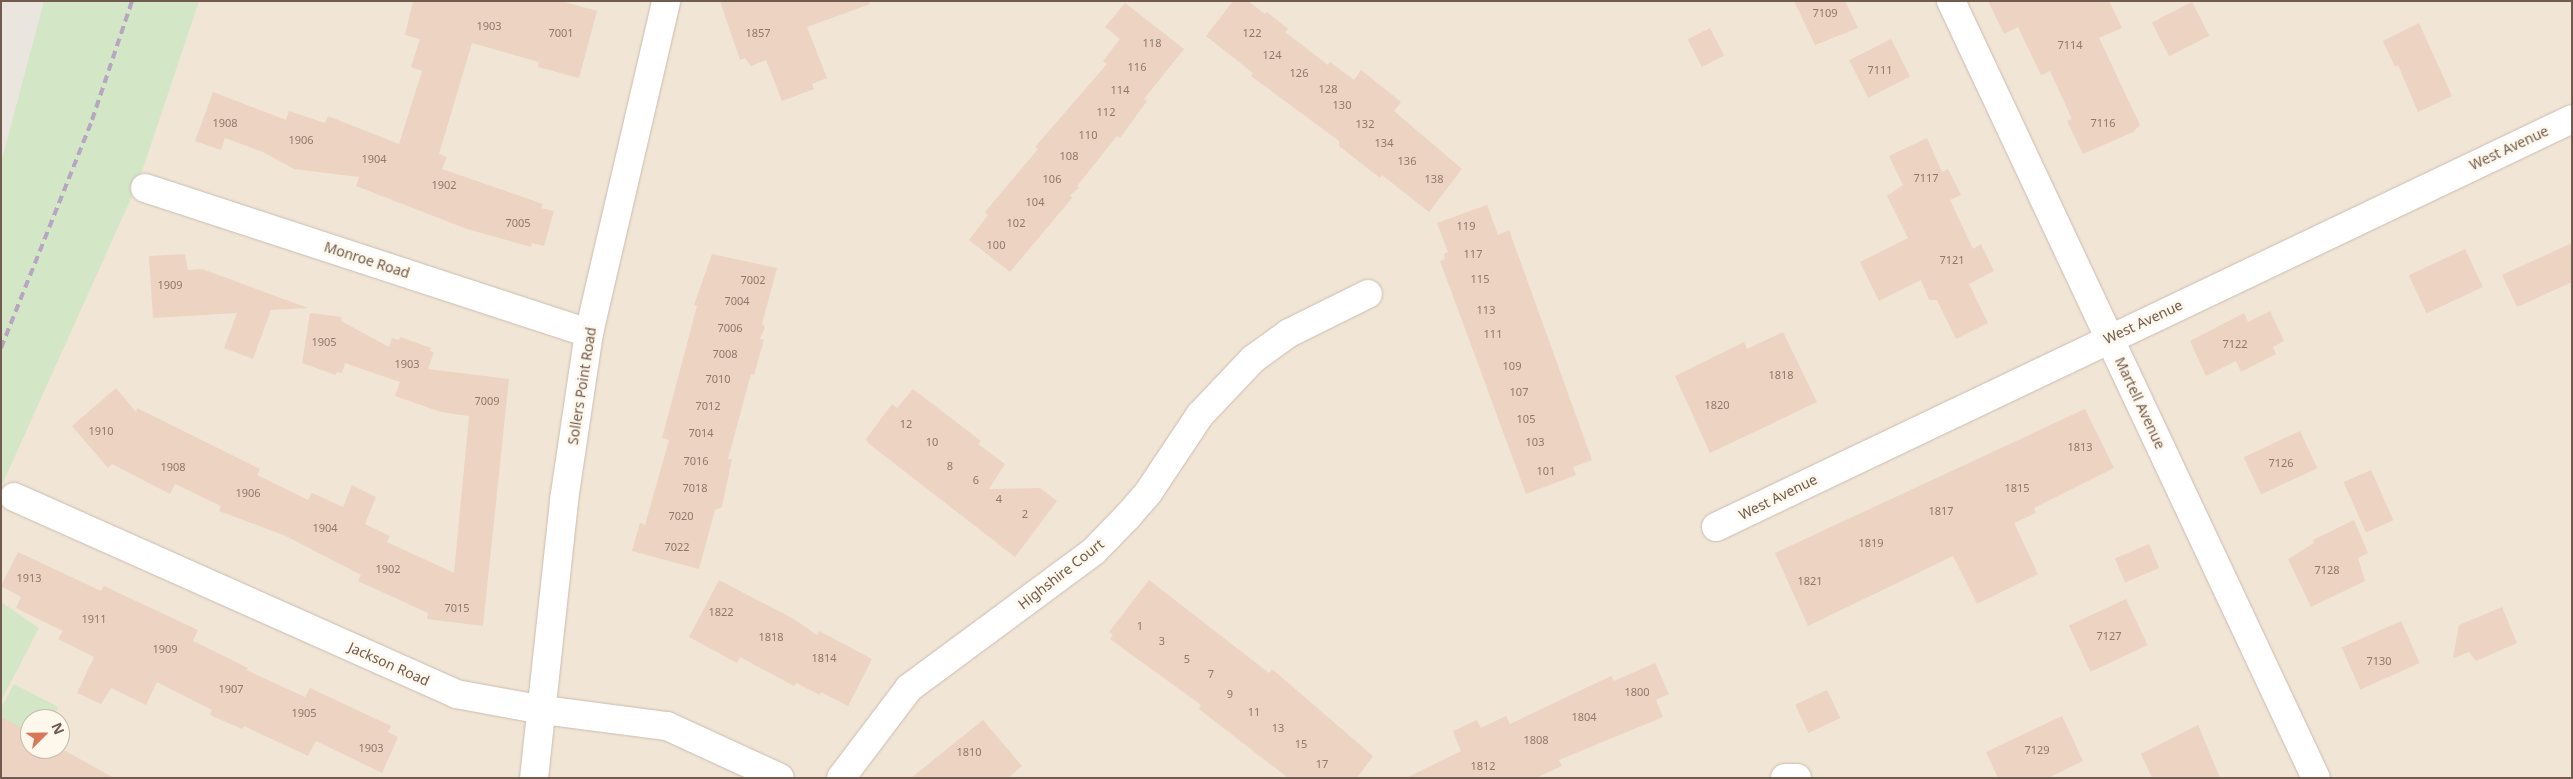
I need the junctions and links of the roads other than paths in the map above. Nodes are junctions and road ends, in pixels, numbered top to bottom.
1 (666, 1) edge
2 (1951, 1) edge
3 (2572, 119) edge
4 (145, 188) dead end
5 (1368, 294) dead end
6 (589, 332) junction
7 (2110, 338) junction
8 (14, 497) dead end
9 (1716, 527) dead end
10 (543, 710) junction
11 (534, 778) edge
12 (780, 778) edge
13 (841, 778) edge
14 (1785, 778) edge
15 (1797, 778) edge
16 (2316, 778) edge

1 - 6 street, Sollers Point Road
2 - 7 street, Martell Avenue
3 - 7 street, West Avenue
4 - 6 street, Monroe Road
5 - 13 street, Highshire Court
6 - 10 street, Sollers Point Road
7 - 9 street, West Avenue
7 - 16 street, Martell Avenue
8 - 10 street, Jackson Road
10 - 11 street, Sollers Point Road
10 - 12 street, Jackson Road
14 - 15 street

